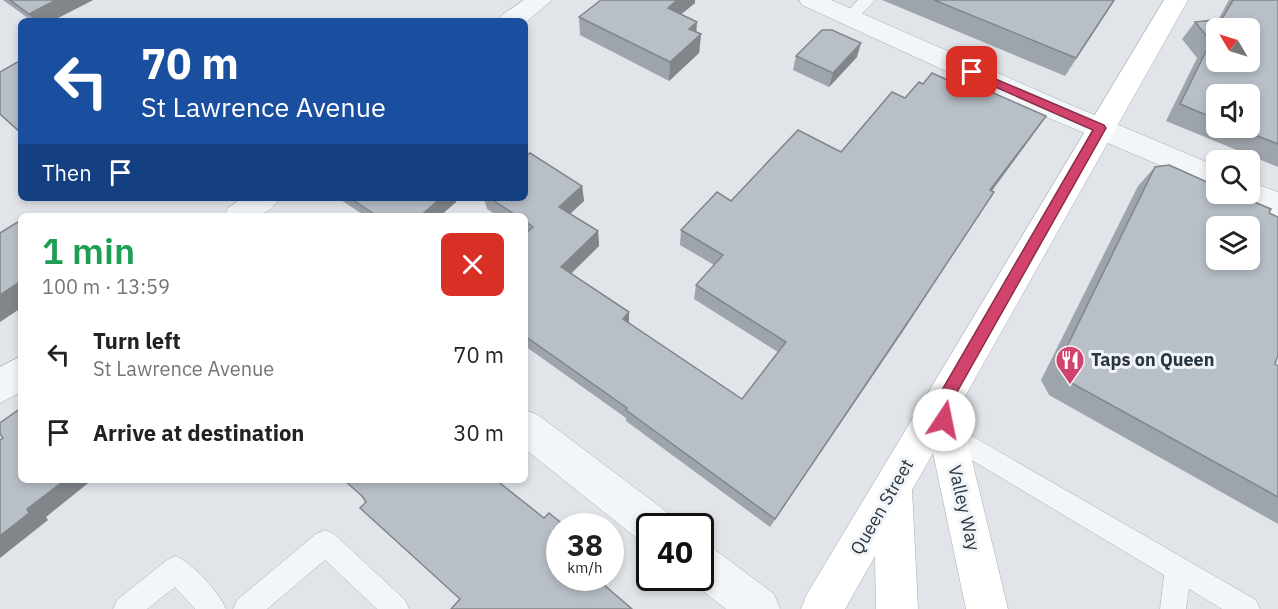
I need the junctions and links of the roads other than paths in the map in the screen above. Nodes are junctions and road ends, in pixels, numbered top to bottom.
1 (540, 0) edge
2 (811, 0) edge
3 (1176, 0) edge
4 (858, 9) edge
5 (515, 18) edge
6 (1100, 128) junction
7 (1206, 174) edge
8 (1260, 197) edge
9 (1278, 205) edge
10 (18, 374) edge
11 (0, 387) edge
12 (943, 420) junction
13 (528, 429) edge
14 (893, 489) junction
15 (636, 513) edge
16 (1178, 567) junction
17 (714, 574) edge
18 (126, 609) edge
19 (213, 609) edge
20 (246, 609) edge
21 (396, 609) edge
22 (759, 609) edge
23 (822, 609) edge
24 (897, 609) edge
25 (987, 609) edge
26 (1173, 609) edge
27 (1247, 609) edge

1 - 5 street
2 - 4 street
3 - 6 street, Queen Street
4 - 6 street
6 - 7 street
6 - 12 street, Queen Street
8 - 9 street
10 - 11 street
12 - 14 street, Queen Street
12 - 16 lane
12 - 25 street, Valley Way
13 - 15 street
14 - 23 street, Queen Street
14 - 24 street
16 - 26 lane
16 - 27 lane
17 - 22 street
18 - 19 lane
20 - 21 lane

